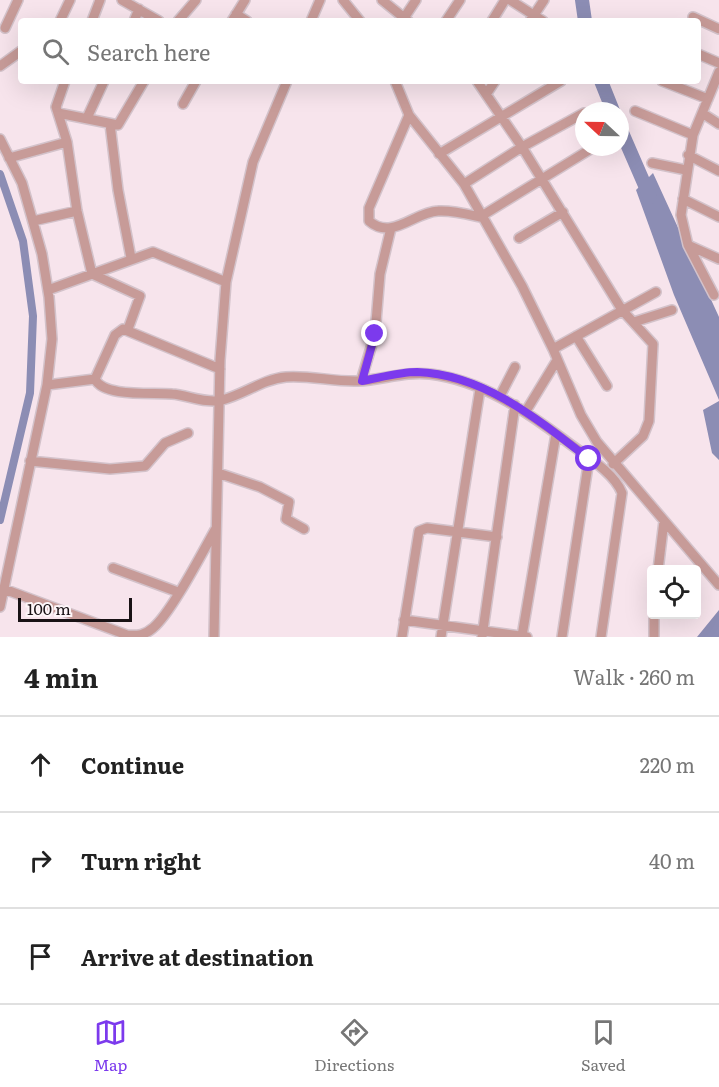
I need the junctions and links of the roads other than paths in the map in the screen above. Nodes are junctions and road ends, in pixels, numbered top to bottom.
1 (18, 0) edge
2 (70, 0) edge
3 (100, 0) edge
4 (122, 0) edge
5 (196, 0) edge
6 (320, 0) edge
7 (343, 0) edge
8 (382, 0) edge
9 (416, 0) edge
10 (460, 0) edge
11 (507, 0) edge
12 (544, 0) edge
13 (241, 1) edge
14 (138, 5) edge
15 (61, 18) edge
16 (93, 18) edge
17 (155, 18) edge
18 (180, 18) edge
19 (234, 18) edge
20 (312, 18) edge
21 (358, 18) edge
22 (405, 18) edge
23 (407, 18) edge
24 (448, 18) edge
25 (494, 18) edge
26 (532, 18) edge
27 (701, 21) edge
28 (5, 28) dead end
29 (719, 29) edge
30 (18, 53) edge
31 (701, 55) edge
32 (719, 63) edge
33 (0, 66) edge
34 (718, 76) edge
35 (63, 84) edge
36 (103, 84) edge
37 (142, 84) edge
38 (194, 84) edge
39 (286, 84) edge
40 (395, 84) edge
41 (480, 84) edge
42 (493, 84) edge
43 (556, 84) edge
44 (670, 84) edge
45 (487, 93) junction
46 (708, 99) junction
47 (183, 104) dead end
48 (635, 111) dead end
49 (58, 113) junction
50 (702, 113) junction
51 (409, 115) junction
52 (501, 115) junction
53 (575, 117) edge
54 (87, 118) junction
55 (110, 124) junction
56 (719, 124) edge
57 (693, 135) junction
58 (0, 140) edge
59 (67, 142) junction
60 (522, 147) junction
61 (439, 154) junction
62 (688, 155) junction
63 (580, 156) edge
64 (9, 158) junction
65 (651, 163) dead end
66 (686, 170) junction
67 (719, 171) edge
68 (542, 180) junction
69 (464, 184) junction
70 (683, 199) junction
71 (77, 211) junction
72 (562, 212) junction
73 (480, 217) junction
74 (719, 218) edge
75 (33, 221) junction
76 (392, 228) junction
77 (519, 238) dead end
78 (688, 245) junction
79 (131, 258) junction
80 (719, 259) edge
81 (92, 274) junction
82 (226, 282) junction
83 (48, 290) junction
84 (656, 292) dead end
85 (714, 295) dead end
86 (622, 310) junction
87 (672, 310) dead end
88 (634, 322) junction
89 (128, 329) junction
90 (576, 336) junction
91 (553, 349) junction
92 (557, 360) junction
93 (515, 367) dead end
94 (220, 369) junction
95 (95, 379) junction
96 (362, 381) junction
97 (47, 386) junction
98 (607, 386) dead end
99 (480, 389) junction
100 (500, 396) junction
101 (220, 401) junction
102 (516, 405) junction
103 (526, 411) junction
104 (188, 433) dead end
105 (556, 434) junction
106 (589, 459) junction
107 (30, 461) junction
108 (612, 463) junction
109 (603, 471) junction
110 (218, 473) junction
111 (664, 521) junction
112 (217, 528) junction
113 (304, 529) dead end
114 (458, 532) junction
115 (496, 537) junction
116 (659, 565) edge
117 (113, 568) dead end
118 (719, 585) edge
119 (4, 589) junction
120 (178, 592) junction
121 (0, 607) edge
122 (654, 619) edge
123 (404, 620) junction
124 (443, 625) junction
125 (482, 634) edge
126 (214, 637) edge
127 (402, 637) edge
128 (441, 637) edge
129 (525, 637) edge
130 (562, 637) edge
131 (601, 637) edge
132 (654, 637) edge

1 - 28 street
2 - 15 street
3 - 16 street
4 - 14 street
5 - 18 street
6 - 20 street
7 - 21 street
8 - 22 street
9 - 23 street
10 - 24 street
11 - 25 street
11 - 26 street
12 - 26 street
13 - 19 street
14 - 17 street
27 - 29 street
30 - 33 street
31 - 32 street
34 - 46 street
35 - 49 street
36 - 54 street
37 - 55 street
38 - 47 street
39 - 82 street
40 - 51 street
41 - 45 street
42 - 45 street
43 - 52 street
44 - 46 street
45 - 52 street
46 - 50 street
48 - 57 street
49 - 54 street
49 - 59 street
50 - 56 street
50 - 57 street
51 - 61 street
51 - 76 street
52 - 60 street
52 - 61 street
53 - 60 street
54 - 55 street
55 - 79 street
57 - 62 street
58 - 64 street
59 - 64 street
59 - 71 street
60 - 68 street
60 - 69 street
61 - 69 street
62 - 66 street
62 - 67 street
63 - 68 street
64 - 75 street
65 - 66 street
66 - 70 street
68 - 72 street
68 - 73 street
69 - 73 street
70 - 74 street
70 - 78 street
71 - 75 street
71 - 81 street
72 - 77 street
72 - 86 street
73 - 76 street
73 - 91 street
75 - 83 street
76 - 96 street
78 - 80 street
78 - 85 street
79 - 81 street
79 - 82 street
81 - 83 street
81 - 89 street
82 - 94 street
83 - 97 street
84 - 86 street
86 - 88 street
86 - 90 street
87 - 88 street
88 - 108 street
89 - 94 street
89 - 95 street
90 - 91 street
90 - 98 street
91 - 92 street
92 - 103 street
92 - 108 street
93 - 100 street
94 - 101 street
95 - 97 street
95 - 101 street
96 - 99 street
96 - 101 street
97 - 107 street
99 - 100 street
99 - 114 street
100 - 102 street
101 - 110 street
102 - 103 street
102 - 115 street
103 - 105 street
104 - 107 street
105 - 106 street
105 - 129 street
106 - 109 street
106 - 130 street
107 - 119 street
108 - 109 street
108 - 111 street
109 - 131 street
110 - 112 street
110 - 113 street
111 - 116 street
111 - 118 street
112 - 120 street
112 - 126 street
114 - 115 street
114 - 123 street
114 - 124 street
115 - 125 street
117 - 120 street
119 - 120 street
119 - 121 street
122 - 132 street
123 - 124 street
123 - 127 street
124 - 125 street
124 - 128 street
125 - 129 street

